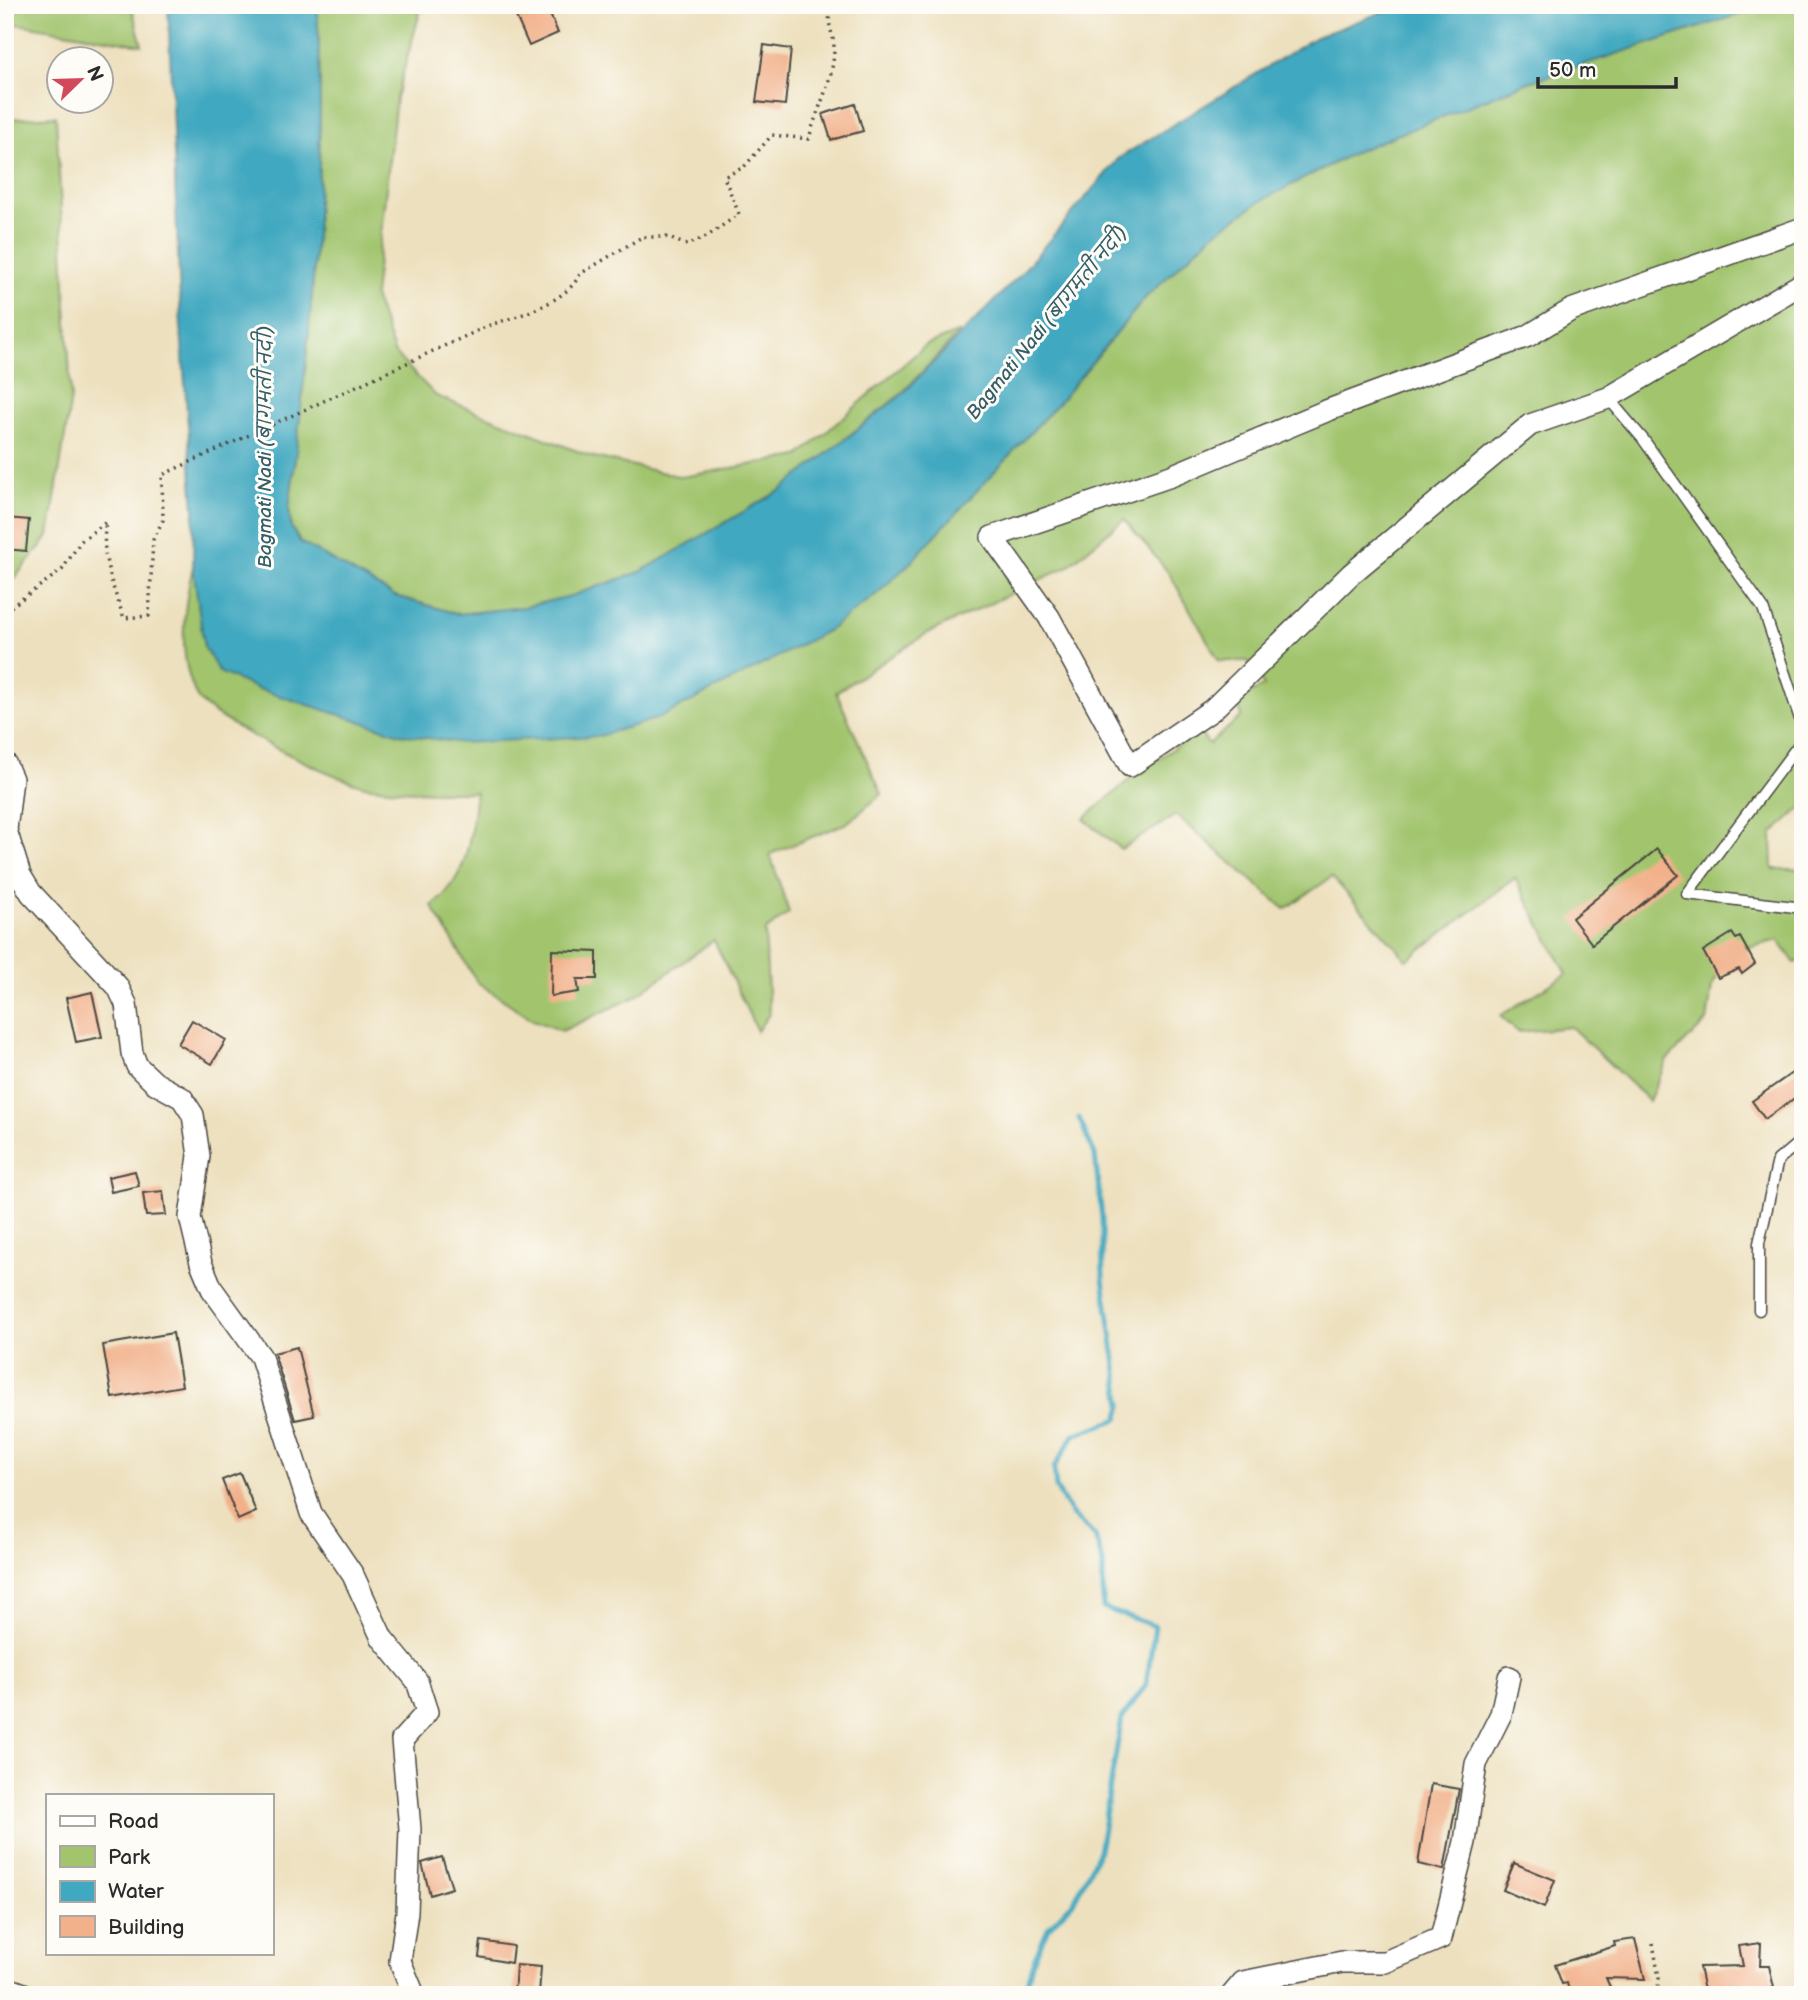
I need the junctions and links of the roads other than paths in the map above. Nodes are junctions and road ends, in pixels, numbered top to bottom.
1 (1803, 228) edge
2 (1803, 282) edge
3 (1608, 398) junction
4 (1803, 728) edge
5 (1803, 739) edge
6 (5, 763) edge
7 (1803, 908) edge
8 (1803, 1139) edge
9 (1759, 1310) dead end
10 (1509, 1677) dead end
11 (5, 1987) edge
12 (26, 1995) edge
13 (414, 1995) edge
14 (1232, 1995) edge

1 - 3 street
2 - 3 street
3 - 4 lane
5 - 7 lane
6 - 13 street
8 - 9 lane
10 - 14 street
11 - 12 street

